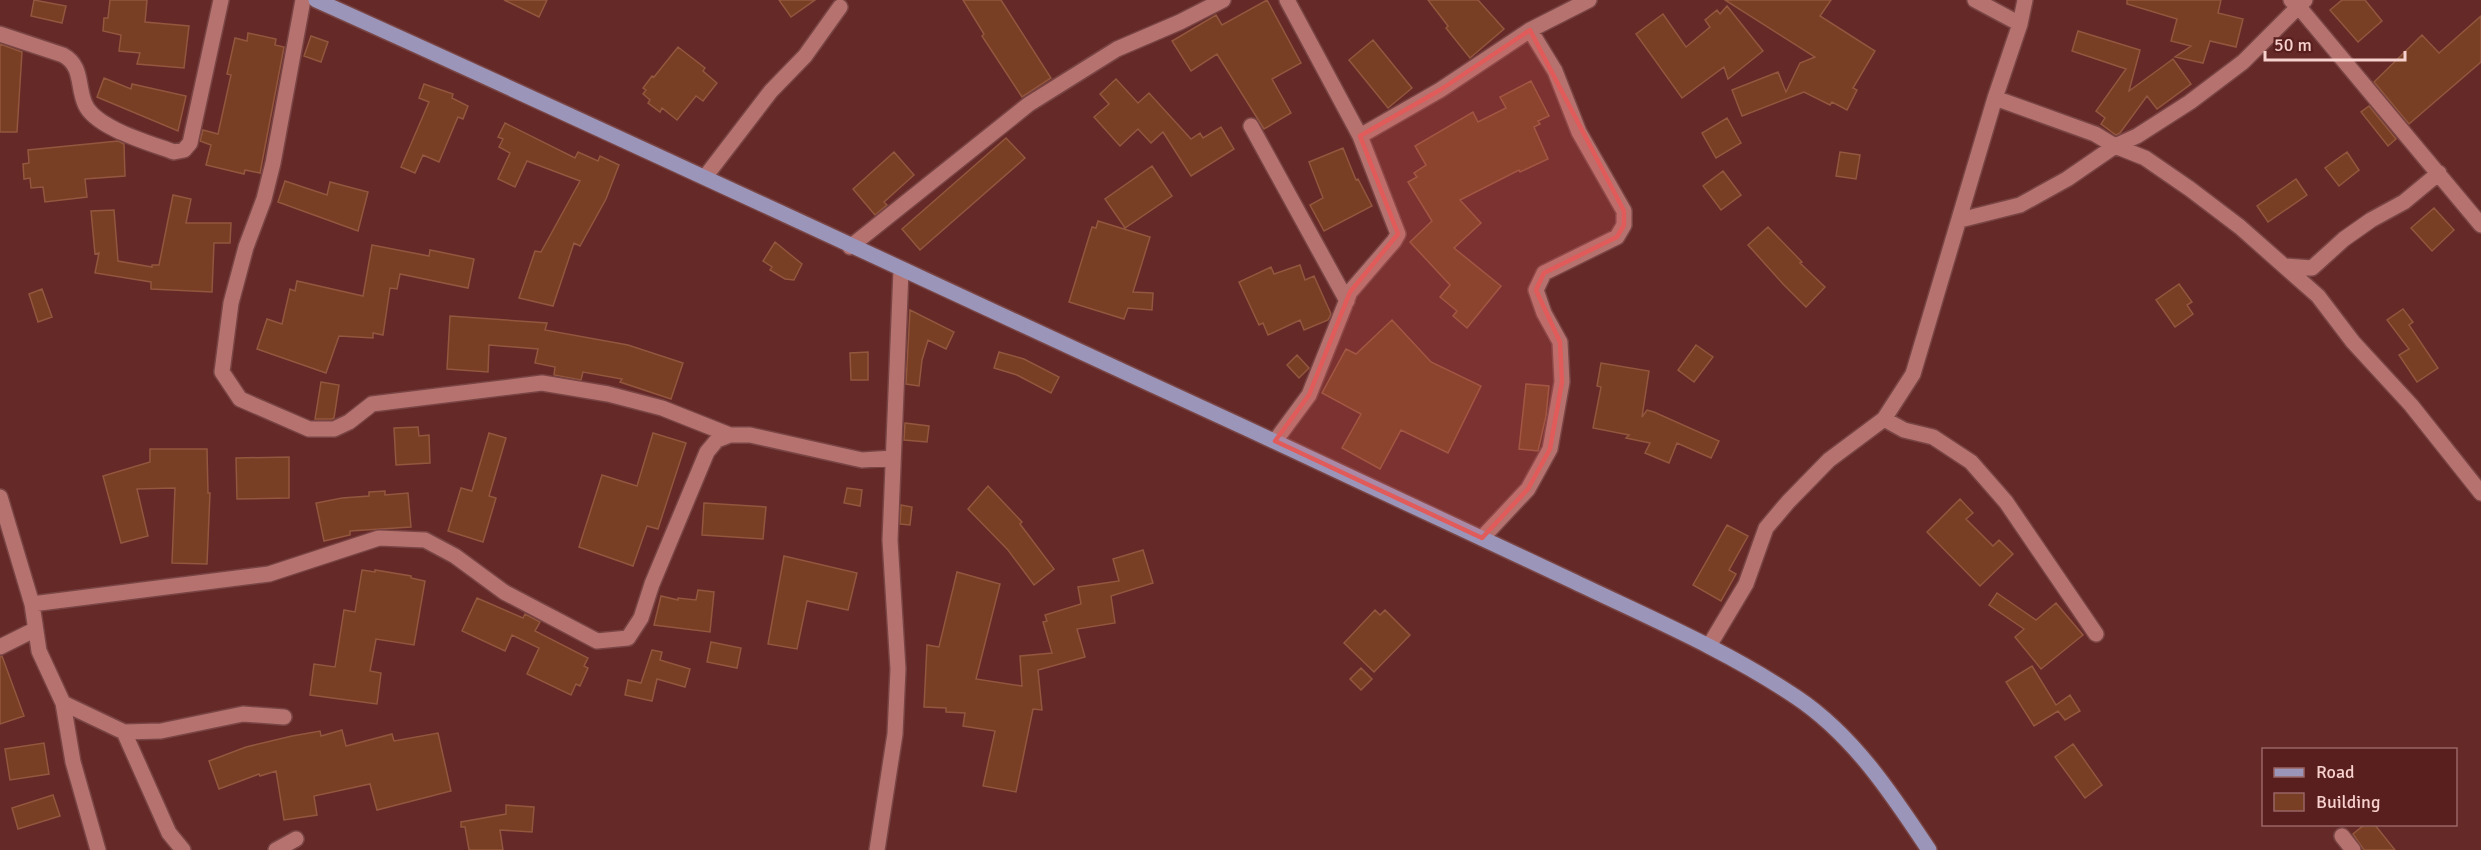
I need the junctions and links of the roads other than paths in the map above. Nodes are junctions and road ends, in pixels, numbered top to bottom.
1 (221, 0) edge
2 (303, 0) edge
3 (316, 0) edge
4 (1223, 0) edge
5 (1287, 0) edge
6 (1589, 0) edge
7 (1976, 0) edge
8 (2025, 0) edge
9 (2298, 2) edge
10 (840, 7) dead end
11 (2020, 24) junction
12 (1530, 30) junction
13 (0, 34) edge
14 (1995, 98) junction
15 (1251, 126) dead end
16 (1360, 136) junction
17 (2115, 146) junction
18 (2439, 173) junction
19 (705, 177) junction
20 (1960, 220) junction
21 (2481, 225) edge
22 (850, 247) junction
23 (2284, 266) junction
24 (901, 270) junction
25 (1347, 301) junction
26 (1884, 418) junction
27 (730, 435) junction
28 (1275, 441) junction
29 (893, 458) junction
30 (2481, 493) edge
31 (0, 497) edge
32 (1482, 538) junction
33 (32, 604) junction
34 (34, 630) junction
35 (2096, 634) dead end
36 (1709, 646) junction
37 (0, 647) edge
38 (63, 703) junction
39 (284, 717) dead end
40 (124, 732) junction
41 (2342, 836) dead end
42 (296, 839) dead end
43 (98, 850) edge
44 (183, 850) edge
45 (276, 850) edge
46 (877, 850) edge
47 (1929, 850) edge
48 (2353, 850) edge

1 - 13 street
2 - 27 street
3 - 19 main road
4 - 22 street
5 - 16 street
6 - 12 street
7 - 11 street
8 - 11 street
9 - 17 street
9 - 18 street
10 - 19 street
11 - 14 street
12 - 16 street
12 - 32 street
14 - 17 street
14 - 20 street
15 - 25 street
16 - 25 street
17 - 20 street
17 - 23 street
18 - 21 street
18 - 23 street
19 - 22 main road
20 - 26 street
22 - 24 main road
23 - 30 street
24 - 28 main road
24 - 29 street
25 - 28 street
26 - 35 street
26 - 36 street
27 - 29 street
27 - 33 street
28 - 32 main road
29 - 46 street
31 - 33 street
32 - 36 main road
33 - 34 street
34 - 37 street
34 - 38 street
36 - 47 main road
38 - 40 street
38 - 43 street
39 - 40 street
40 - 44 street
41 - 48 street
42 - 45 street

